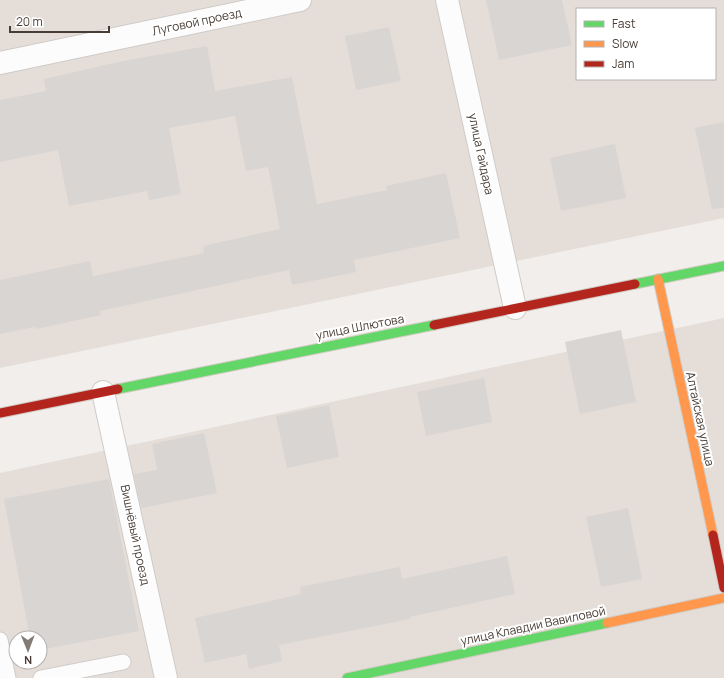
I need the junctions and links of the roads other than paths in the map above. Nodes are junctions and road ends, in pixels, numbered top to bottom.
1 (300, 0) edge
2 (447, 0) edge
3 (0, 63) edge
4 (724, 266) edge
5 (658, 279) junction
6 (515, 308) junction
7 (103, 392) junction
8 (0, 413) edge
9 (724, 588) edge
10 (724, 598) edge
11 (0, 640) edge
12 (123, 662) dead end
13 (8, 678) edge
14 (41, 678) edge
15 (166, 678) edge
16 (347, 678) edge

1 - 3 street, Луговой проезд
2 - 6 street, улица Гайдара
4 - 5 main road, улица Шлютова
5 - 6 main road, улица Шлютова
5 - 9 main road, Алтайская улица
6 - 7 main road, улица Шлютова
7 - 8 main road, улица Шлютова
7 - 15 street, Вишнёвый проезд
10 - 16 main road, улица Клавдии Вавиловой
11 - 13 lane
12 - 14 lane

